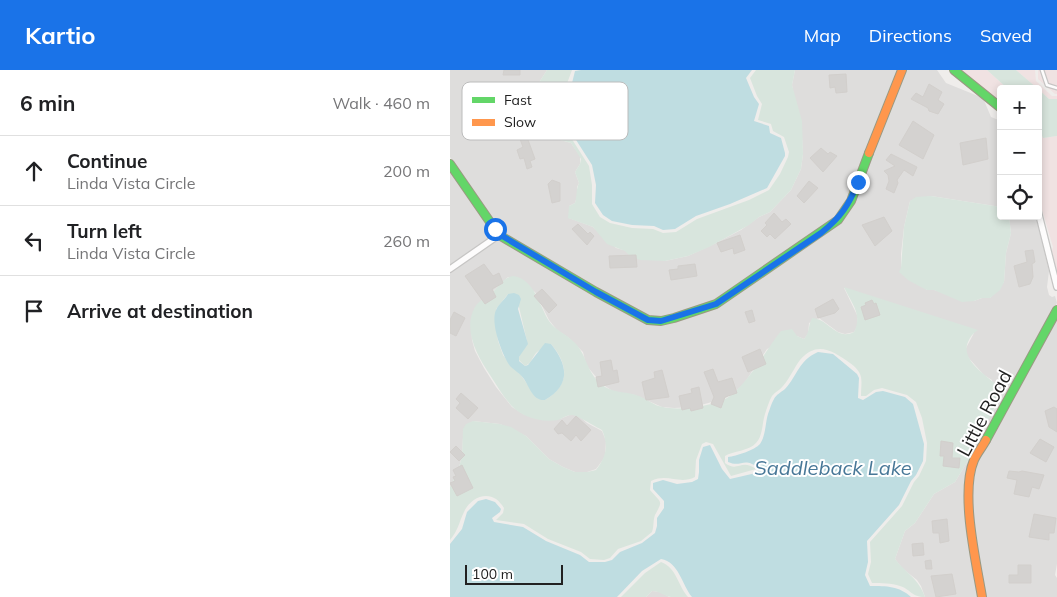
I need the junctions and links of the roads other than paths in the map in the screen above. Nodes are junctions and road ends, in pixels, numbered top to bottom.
1 (902, 70) edge
2 (954, 70) edge
3 (1042, 70) edge
4 (1057, 88) edge
5 (997, 105) edge
6 (450, 164) edge
7 (1040, 220) edge
8 (499, 234) junction
9 (450, 269) edge
10 (1057, 287) edge
11 (1057, 310) edge
12 (982, 597) edge

1 - 8 street
2 - 5 street
3 - 4 lane
6 - 8 street
7 - 10 street
8 - 9 street
11 - 12 street, Little Road

